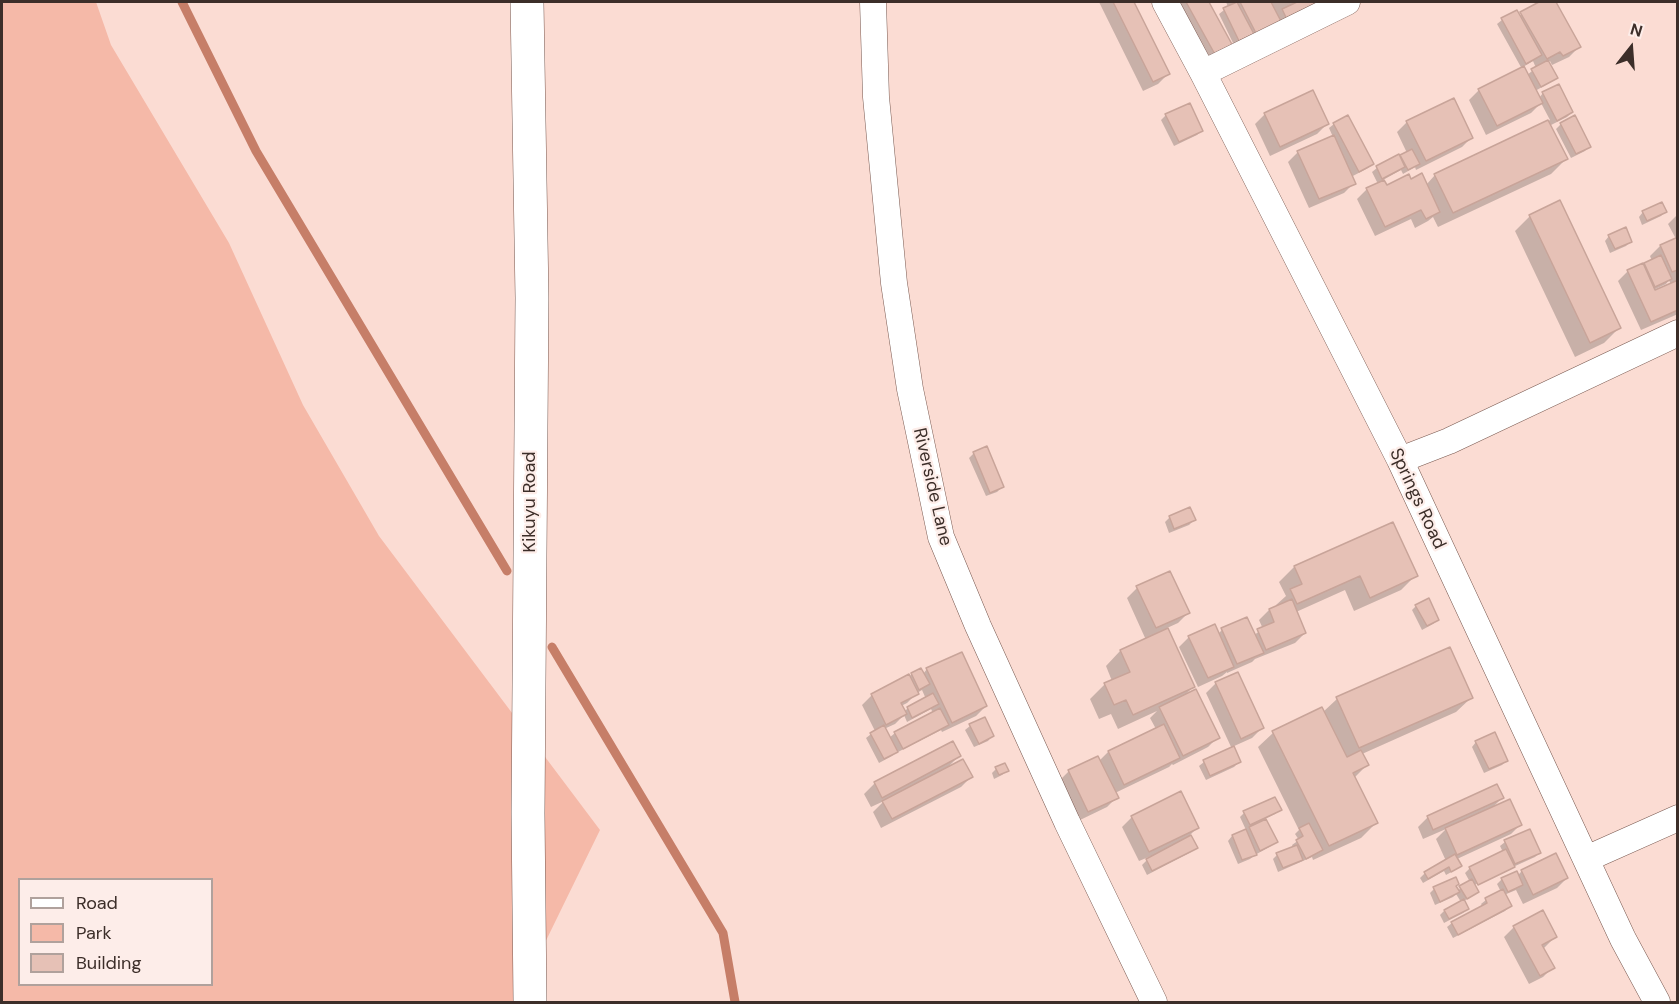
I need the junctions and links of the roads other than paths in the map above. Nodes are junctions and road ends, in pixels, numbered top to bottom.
1 (527, 2) edge
2 (873, 2) edge
3 (1165, 2) edge
4 (1347, 2) edge
5 (1203, 74) junction
6 (1677, 333) edge
7 (1400, 459) junction
8 (1677, 818) edge
9 (1586, 860) junction
10 (530, 1002) edge
11 (1154, 1002) edge
12 (1657, 1002) edge

1 - 10 main road, Kikuyu Road
2 - 11 street, Riverside Lane
3 - 5 street, Springs Road
4 - 5 street
5 - 7 street, Springs Road
6 - 7 street
7 - 9 street, Springs Road
8 - 9 street
9 - 12 street, Springs Road

